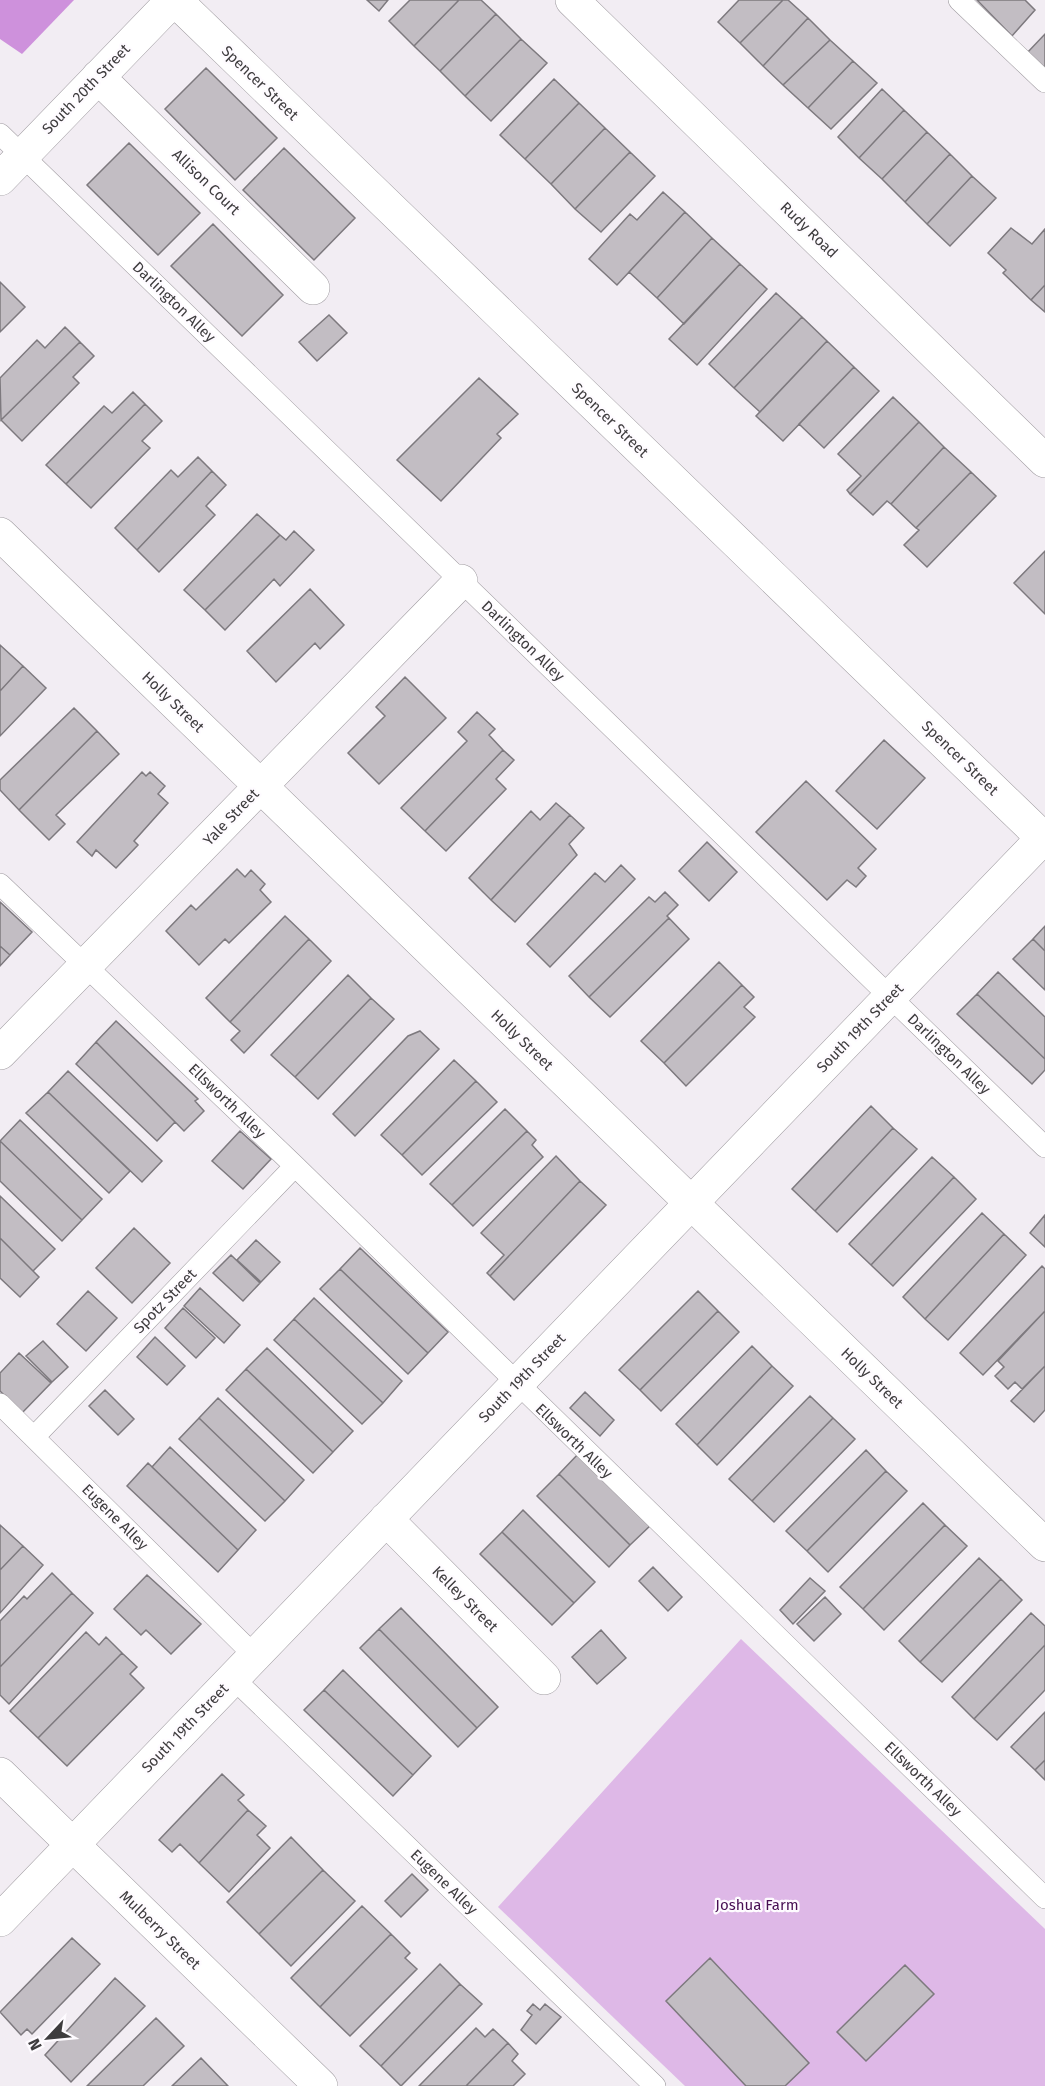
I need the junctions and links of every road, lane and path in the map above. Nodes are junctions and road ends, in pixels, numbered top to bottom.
1 (174, 0) edge
2 (572, 0) edge
3 (959, 0) edge
4 (98, 77) junction
5 (1045, 82) edge
6 (11, 145) edge
7 (0, 179) edge
8 (313, 288) dead end
9 (1045, 461) edge
10 (0, 534) edge
11 (461, 581) junction
12 (260, 787) junction
13 (1044, 838) edge
14 (0, 884) edge
15 (85, 966) junction
16 (890, 997) junction
17 (0, 1053) edge
18 (1045, 1147) edge
19 (295, 1166) junction
20 (691, 1203) junction
21 (516, 1384) junction
22 (0, 1404) edge
23 (34, 1436) junction
24 (386, 1519) junction
25 (1045, 1545) edge
26 (244, 1667) junction
27 (544, 1678) dead end
28 (0, 1774) edge
29 (72, 1845) junction
30 (1045, 1898) edge
31 (0, 1920) edge
32 (321, 2086) edge
33 (655, 2086) edge

1 - 4 street, South 20th Street
1 - 13 street, Spencer Street
2 - 9 street, Rudy Road
3 - 5 lane
4 - 6 street, South 20th Street
4 - 8 street, Allison Court
6 - 7 street, South 20th Street
6 - 11 lane, Darlington Alley
10 - 12 street, Holly Street
11 - 12 street, Yale Street
11 - 16 lane, Darlington Alley
12 - 15 street, Yale Street
12 - 20 street, Holly Street
13 - 16 street, South 19th Street
14 - 15 lane, Ellsworth Alley
15 - 17 street, Yale Street
15 - 19 lane, Ellsworth Alley
16 - 18 lane, Darlington Alley
16 - 20 street, South 19th Street
19 - 21 lane, Ellsworth Alley
19 - 23 lane, Spotz Street
20 - 21 street, South 19th Street
20 - 25 street, Holly Street
21 - 24 street, South 19th Street
21 - 30 lane, Ellsworth Alley
22 - 23 lane, Eugene Alley
23 - 26 lane, Eugene Alley
24 - 26 street, South 19th Street
24 - 27 street, Kelley Street
26 - 29 street, South 19th Street
26 - 33 lane, Eugene Alley
28 - 29 street, Mulberry Street
29 - 31 street, South 19th Street
29 - 32 street, Mulberry Street

